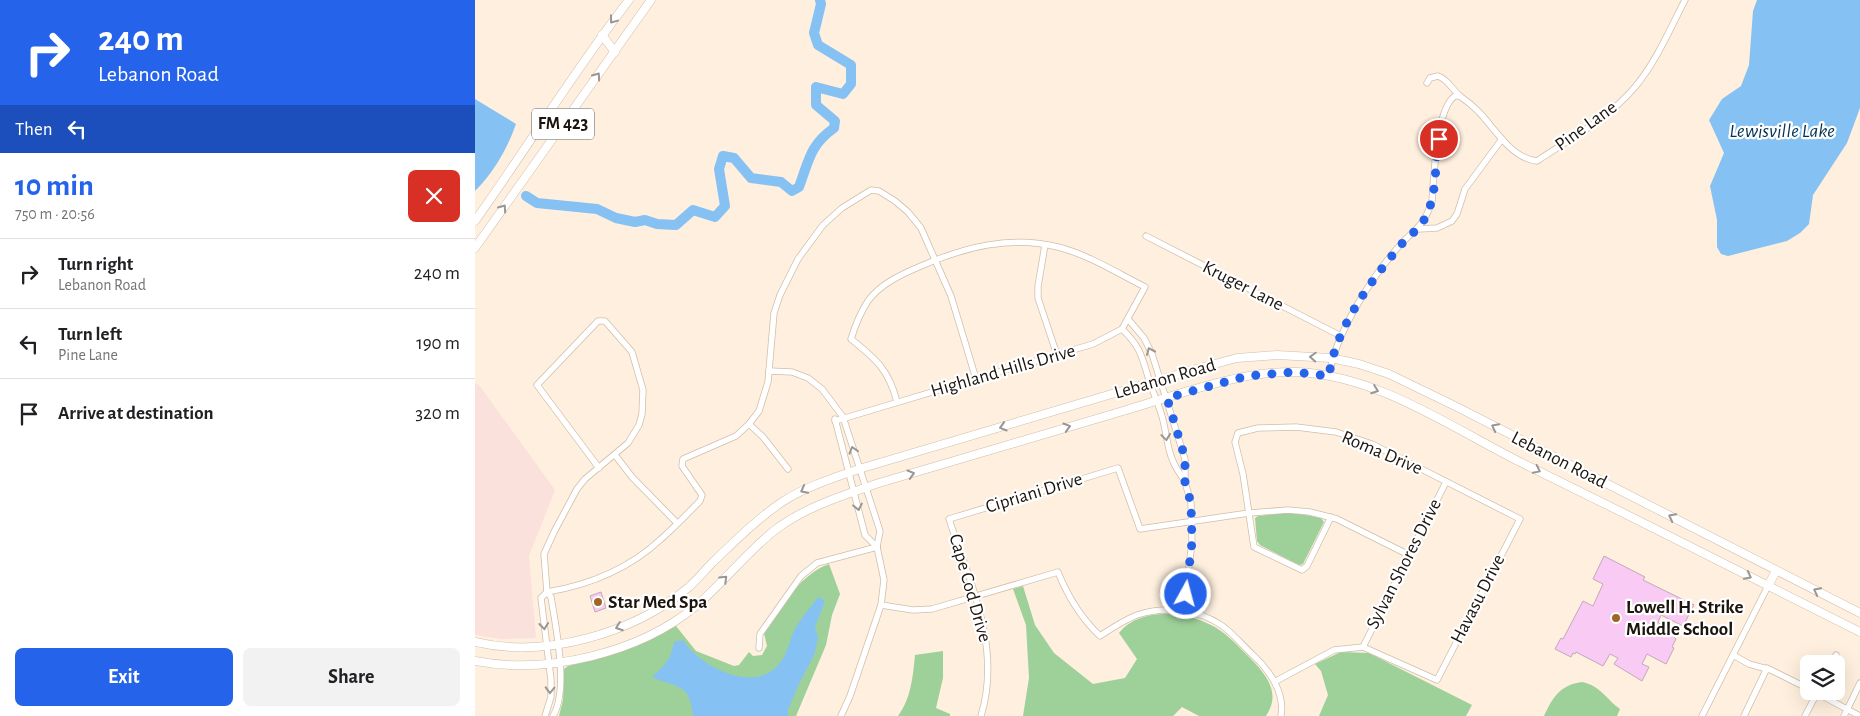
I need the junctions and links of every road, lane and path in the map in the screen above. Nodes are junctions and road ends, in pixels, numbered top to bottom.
1 (629, 0) edge
2 (651, 0) edge
3 (1685, 0) edge
4 (602, 35) junction
5 (596, 43) junction
6 (615, 52) junction
7 (1427, 82) dead end
8 (1460, 96) junction
9 (1502, 139) junction
10 (475, 221) edge
11 (1419, 228) junction
12 (1146, 236) dead end
13 (1045, 245) junction
14 (475, 248) edge
15 (934, 260) junction
16 (1128, 319) junction
17 (1122, 329) junction
18 (1339, 336) junction
19 (1057, 355) junction
20 (1331, 358) junction
21 (769, 371) junction
22 (1329, 376) junction
23 (976, 378) junction
24 (1161, 379) junction
25 (1150, 383) junction
26 (1167, 398) junction
27 (1157, 401) junction
28 (897, 402) junction
29 (836, 409) junction
30 (843, 417) junction
31 (835, 421) junction
32 (749, 424) junction
33 (615, 455) junction
34 (599, 468) junction
35 (788, 469) dead end
36 (859, 470) junction
37 (849, 472) junction
38 (1185, 482) junction
39 (1446, 482) junction
40 (865, 488) junction
41 (855, 492) junction
42 (1249, 513) junction
43 (1331, 517) junction
44 (949, 519) joint
45 (1520, 519) joint
46 (1193, 522) junction
47 (677, 523) junction
48 (877, 547) junction
49 (1409, 555) junction
50 (1776, 571) junction
51 (1768, 586) junction
52 (547, 592) junction
53 (975, 597) junction
54 (881, 605) junction
55 (1183, 611) junction
56 (1860, 613) edge
57 (1860, 632) edge
58 (475, 642) edge
59 (557, 644) junction
60 (546, 645) junction
61 (1363, 647) junction
62 (759, 648) dead end
63 (1733, 655) junction
64 (475, 661) edge
65 (559, 662) junction
66 (549, 663) junction
67 (1767, 668) junction
68 (1276, 681) junction
69 (1800, 684) edge
70 (1860, 684) edge
71 (1812, 700) edge
72 (1831, 700) edge
73 (1847, 709) junction
74 (545, 716) edge
75 (553, 716) edge
76 (841, 716) edge
77 (981, 716) edge
78 (1281, 716) edge
79 (1702, 716) edge
80 (1743, 716) edge
81 (1805, 716) edge
82 (1844, 716) edge
83 (1860, 716) edge

1 -> 4 main road, FM 423
2 - 6 main road, FM 423
3 - 9 street, Pine Lane
4 - 5 main road, FM 423
4 - 6 main road
5 - 6 main road
5 - 10 main road, FM 423
14 -> 6 main road, FM 423
7 - 8 street, Pine Lane
8 - 9 street, Pine Lane
8 - 11 street
9 - 11 street
11 - 18 street
12 - 18 street, Kruger Lane
13 - 15 street
13 - 16 street
13 - 19 street
15 - 21 street
15 - 23 street
15 - 28 street
16 - 17 street
24 -> 16 street
17 - 19 street, Highland Hills Drive
17 - 25 street
18 - 20 street
19 - 23 street, Highland Hills Drive
20 - 22 street
20 -> 24 main road, Lebanon Road
50 -> 20 main road, Lebanon Road
21 - 29 street
21 - 32 street
22 - 26 main road, Lebanon Road
22 -> 51 main road, Lebanon Road
23 - 28 street, Highland Hills Drive
24 - 25 main road, Lebanon Road
24 - 26 street
25 - 27 street
25 -> 36 main road, Lebanon Road
26 - 27 main road, Lebanon Road
26 - 38 street
27 -> 38 street
40 -> 27 main road, Lebanon Road
28 - 30 street, Highland Hills Drive
29 - 30 street
29 - 31 street
30 - 31 street, Highland Hills Drive
36 -> 30 street
31 - 37 street
32 - 35 street
32 - 47 street
33 - 34 street
33 - 34 street
33 - 47 street
34 - 52 street
36 - 37 main road, Lebanon Road
36 - 40 street
37 - 41 street
37 -> 59 main road, Lebanon Road
38 - 46 street
39 - 42 street, Roma Drive
39 - 45 street, Roma Drive
39 - 49 street, Sylvan Shores Drive
40 - 41 main road, Lebanon Road
40 - 48 street
41 -> 48 street
65 -> 41 main road, Lebanon Road
42 - 43 street
42 - 43 street
42 - 46 street
43 - 49 street
44 - 46 street, Cipriani Drive
44 - 53 street, Cape Cod Drive
45 - 61 street, Havasu Drive
46 - 55 street
47 - 52 street
48 - 54 street
48 - 62 street
49 - 61 street, Sylvan Shores Drive
50 - 51 main road
56 -> 50 main road, Lebanon Road
51 - 57 main road, Lebanon Road
51 - 63 street
52 - 59 street
52 -> 60 street
53 - 54 street
53 - 55 street
53 - 77 street, Cape Cod Drive
54 - 76 street
55 - 68 street
58 - 60 main road, Lebanon Road
59 - 60 main road, Lebanon Road
59 - 65 street
60 - 66 street
61 - 68 street
63 - 67 street
63 - 79 street
64 - 66 main road, Lebanon Road
65 - 66 main road, Lebanon Road
65 - 75 street
66 -> 74 street
67 - 69 street
67 - 80 street
68 - 78 street
70 - 73 street
71 - 81 street
72 - 73 street
73 - 82 street
73 - 83 street

